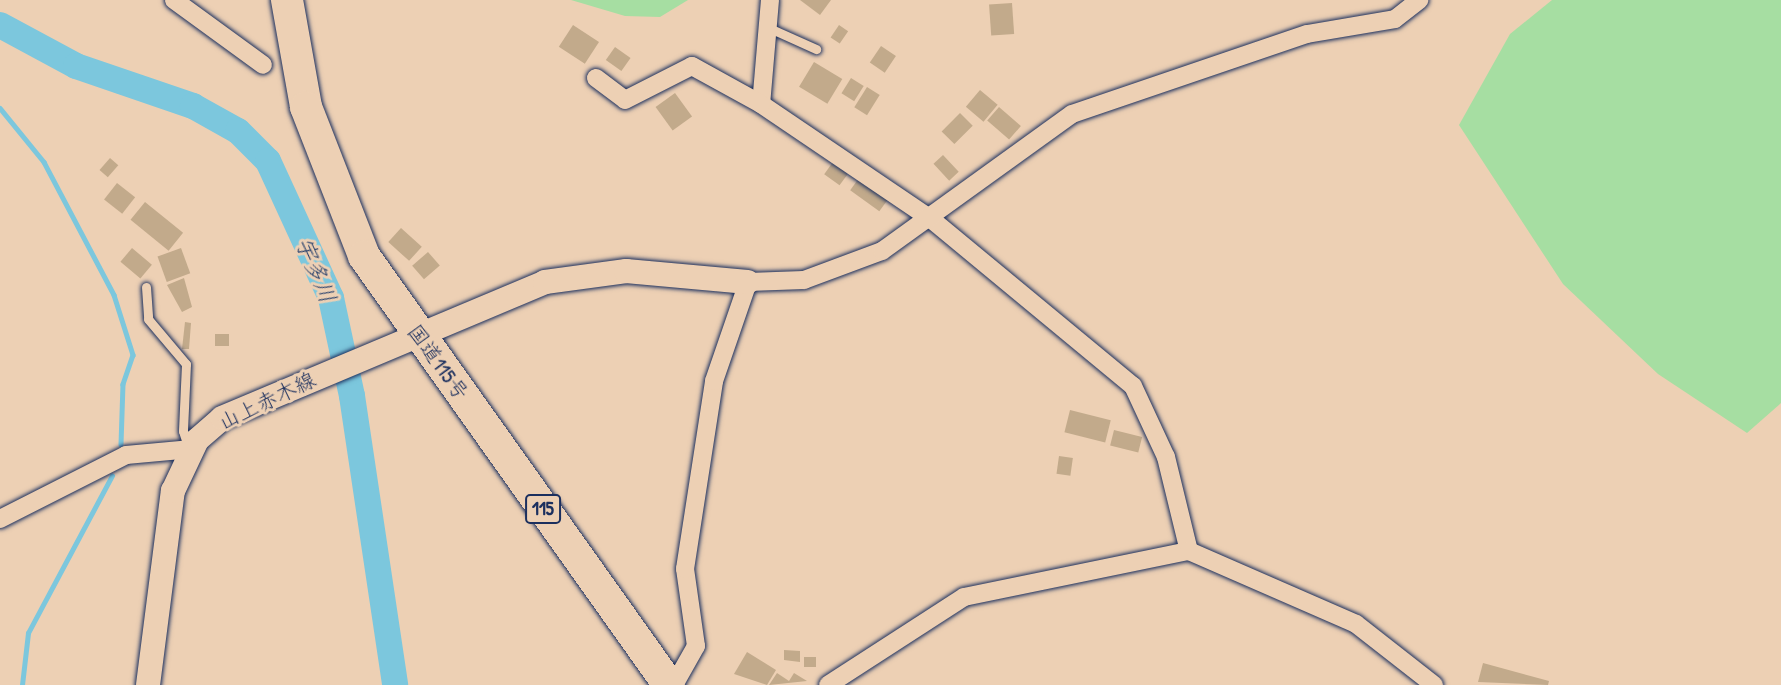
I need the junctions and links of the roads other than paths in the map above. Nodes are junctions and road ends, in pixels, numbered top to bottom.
1 (174, 0) edge
2 (287, 0) edge
3 (770, 0) edge
4 (1419, 0) edge
5 (767, 27) junction
6 (816, 49) dead end
7 (263, 65) dead end
8 (596, 78) dead end
9 (761, 104) junction
10 (931, 219) junction
11 (748, 282) junction
12 (146, 287) dead end
13 (412, 335) junction
14 (192, 450) junction
15 (0, 519) edge
16 (1189, 551) junction
17 (148, 685) edge
18 (672, 685) edge
19 (828, 685) edge
20 (1434, 685) edge

1 - 7 street
2 - 13 highway, 国道115号 / 115
3 - 5 street
4 - 10 street
5 - 6 lane
5 - 9 street
8 - 9 street
9 - 10 street
10 - 11 street
10 - 16 street
11 - 13 main road, 山上赤木線
11 - 18 street
12 - 14 lane
13 - 14 main road, 山上赤木線
13 - 18 highway, 国道115号 / 115
14 - 15 street
14 - 17 main road, 山上赤木線
16 - 19 street
16 - 20 street

